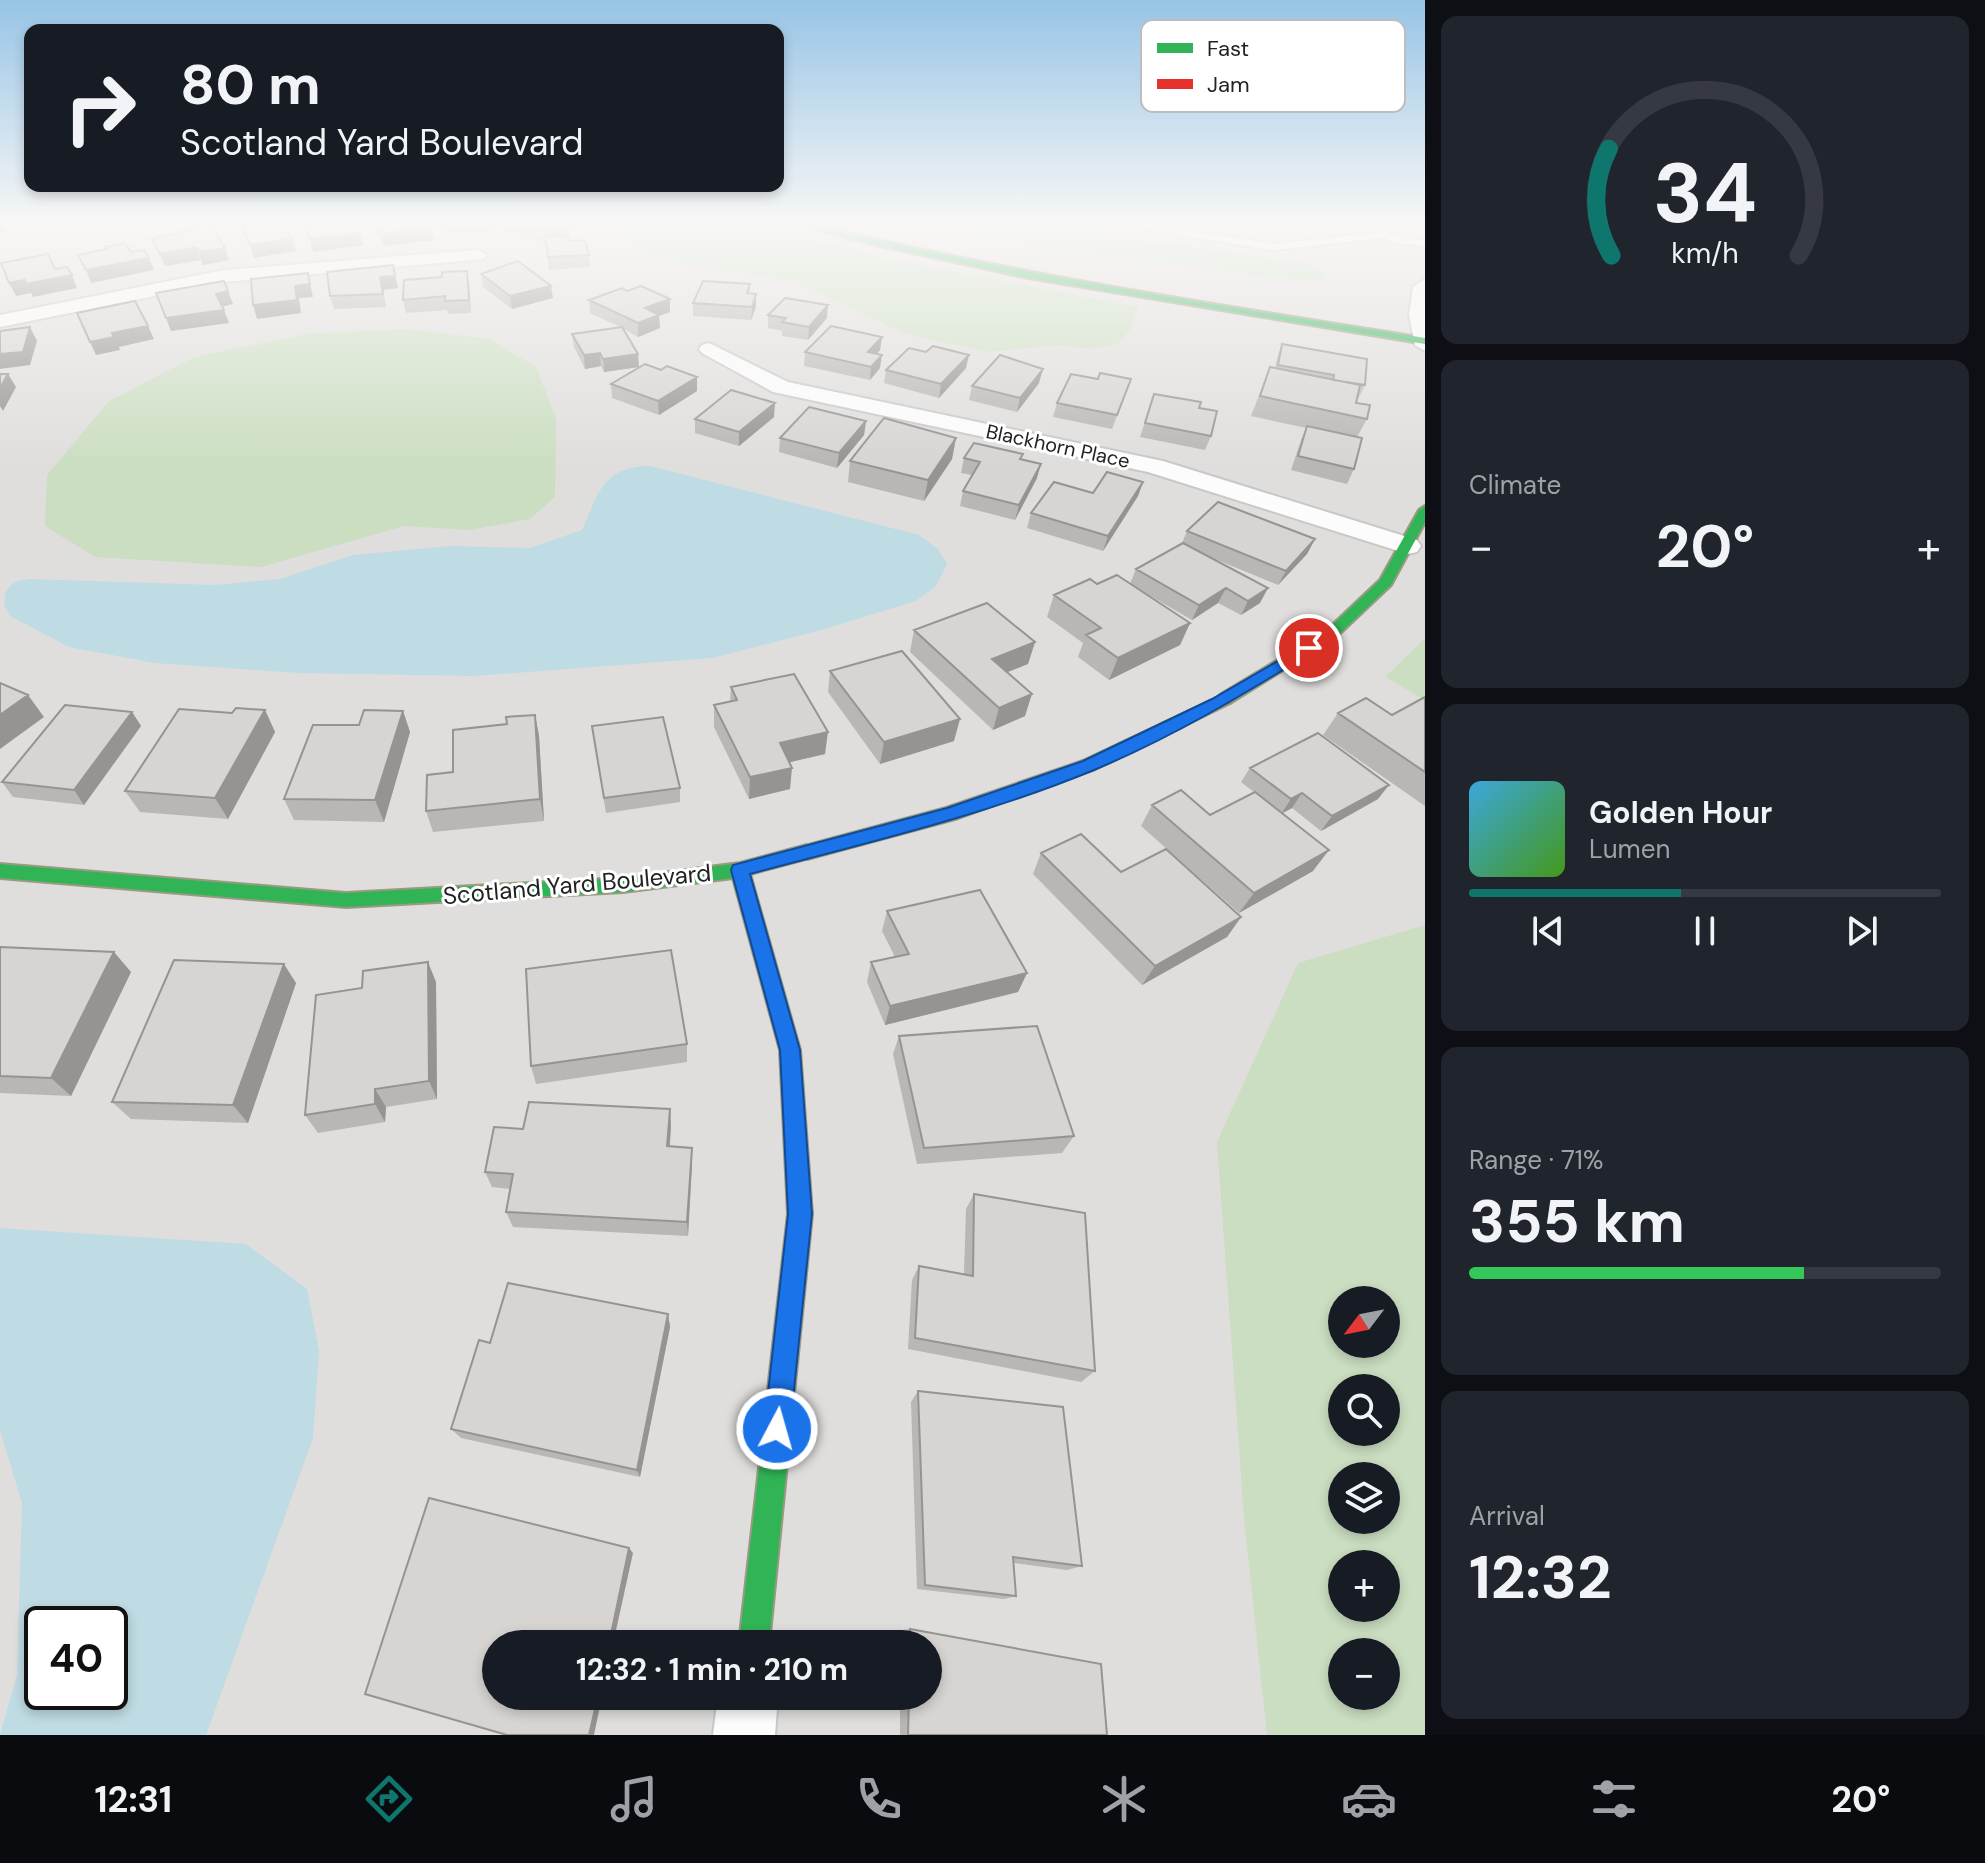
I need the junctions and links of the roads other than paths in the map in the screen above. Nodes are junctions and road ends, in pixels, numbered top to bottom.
1 (90, 303) edge
2 (1193, 303) edge
3 (1416, 314) edge
4 (0, 321) edge
5 (1425, 342) edge
6 (709, 349) dead end
7 (1425, 510) edge
8 (1408, 546) junction
9 (740, 870) junction
10 (0, 871) edge
11 (755, 1630) edge
12 (747, 1710) edge
13 (744, 1735) edge

1 - 4 street
2 - 5 street
3 - 5 street
6 - 8 street, Blackhorn Place
7 - 8 street, Scotland Yard Boulevard
8 - 9 street, Scotland Yard Boulevard
9 - 10 street, Scotland Yard Boulevard
9 - 11 street
12 - 13 street

